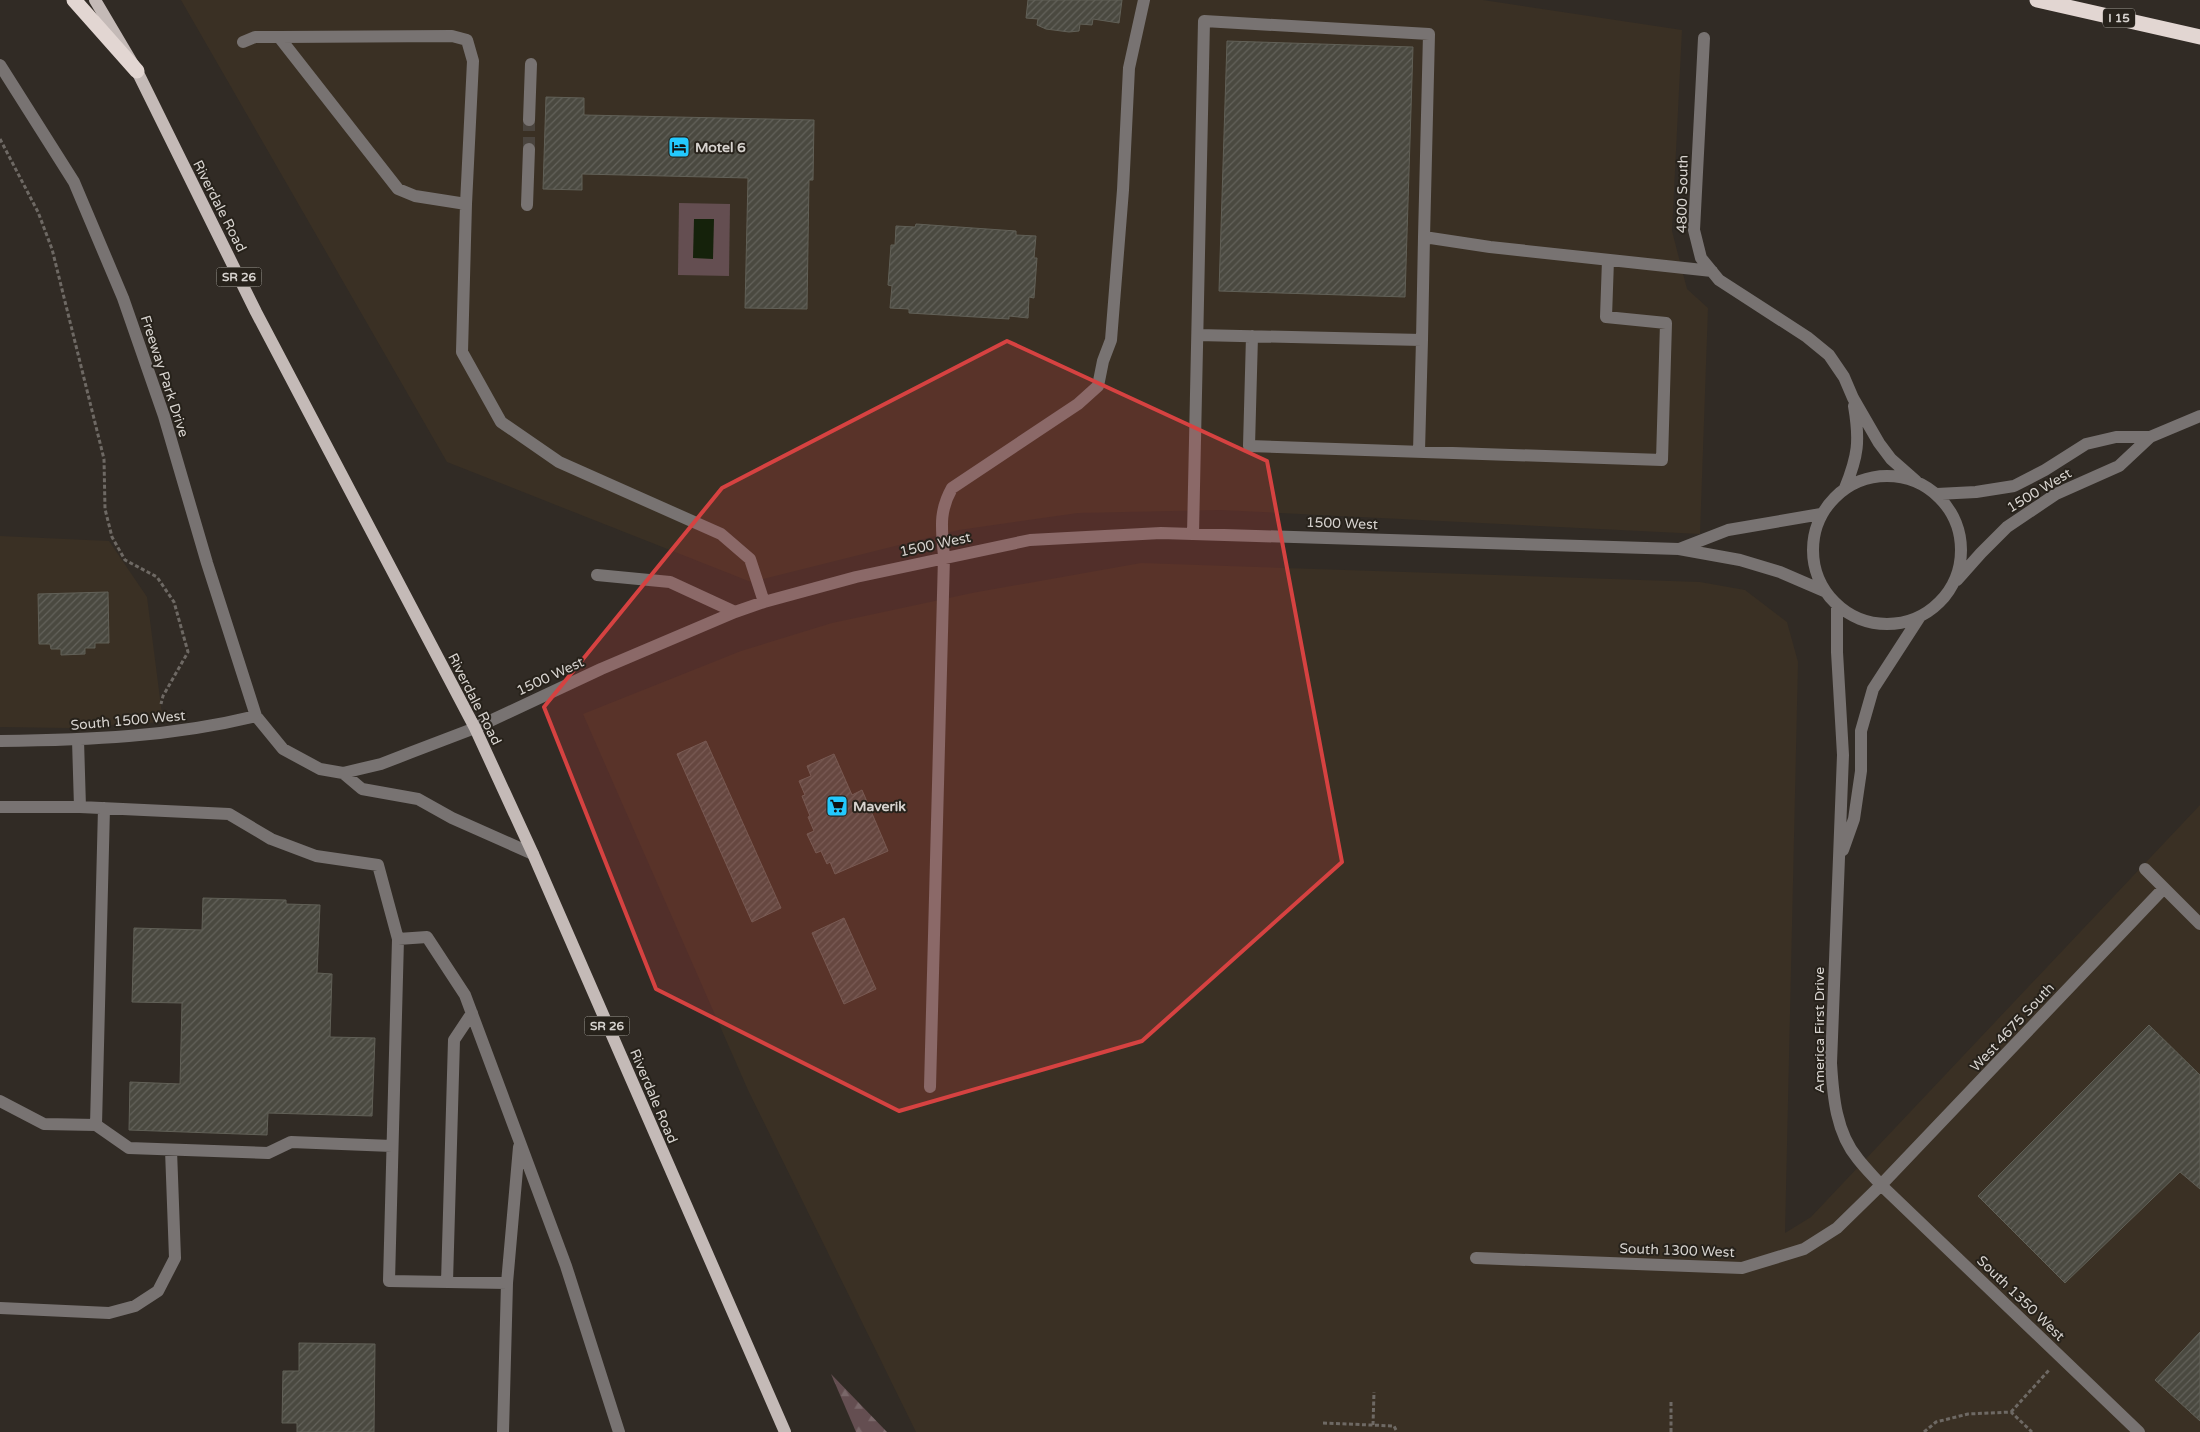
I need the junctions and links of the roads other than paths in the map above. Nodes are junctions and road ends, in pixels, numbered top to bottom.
1 (74, 0) edge
2 (95, 0) edge
3 (1144, 0) edge
4 (2037, 0) edge
5 (279, 37) junction
6 (2200, 37) edge
7 (1704, 38) dead end
8 (243, 42) dead end
9 (531, 64) dead end
10 (0, 65) edge
11 (137, 71) junction
12 (529, 120) tunnel mouth
13 (529, 148) tunnel mouth
14 (466, 204) junction
15 (527, 205) dead end
16 (1424, 237) junction
17 (1608, 260) junction
18 (1712, 271) junction
19 (1198, 335) junction
20 (1252, 336) junction
21 (1422, 340) junction
22 (1853, 398) junction
23 (2200, 416) edge
24 (2150, 436) junction
25 (1419, 451) junction
26 (1916, 481) junction
27 (1845, 488) junction
28 (1937, 494) junction
29 (1821, 514) junction
30 (1193, 534) junction
31 (1679, 549) junction
32 (944, 557) junction
33 (597, 575) dead end
34 (1954, 585) junction
35 (1824, 591) junction
36 (764, 602) junction
37 (1837, 606) junction
38 (735, 612) junction
39 (1919, 618) junction
40 (256, 716) junction
41 (474, 728) junction
42 (78, 740) junction
43 (0, 741) edge
44 (343, 774) junction
45 (0, 807) edge
46 (80, 807) junction
47 (104, 808) junction
48 (533, 854) junction
49 (1838, 861) junction
50 (2144, 869) dead end
51 (2164, 888) junction
52 (2200, 924) edge
53 (398, 939) junction
54 (472, 1013) junction
55 (930, 1087) dead end
56 (0, 1101) edge
57 (96, 1125) junction
58 (520, 1142) junction
59 (392, 1146) junction
60 (171, 1150) junction
61 (1882, 1185) junction
62 (1476, 1258) dead end
63 (448, 1282) junction
64 (507, 1283) junction
65 (0, 1308) edge
66 (503, 1432) edge
67 (619, 1432) edge
68 (785, 1432) edge
69 (2139, 1432) edge

1 - 11 highway
2 - 11 main road, Riverdale Road / SR 26
3 - 32 street
4 - 6 highway, I 15
5 - 8 street
5 - 14 street
5 - 14 street
7 - 18 street, 4800 South
9 - 12 street
10 - 40 street, Freeway Park Drive
11 - 41 main road, Riverdale Road / SR 26
13 - 15 street
14 - 36 street
16 - 17 street
16 - 19 street
16 - 21 street
17 - 18 street
17 - 25 street
18 - 22 street, 4800 South
19 - 20 street
19 - 30 street
20 - 21 street
20 - 25 street
21 - 25 street
22 - 26 street, 4800 South
22 - 27 street, 4800 South
23 - 24 street, 1500 West
24 - 28 street, 1500 West
24 - 34 street, 1500 West
26 - 27 street
26 - 28 street
27 - 29 street
28 - 34 street
29 - 31 street, 1500 West
29 - 35 street
30 - 31 street, 1500 West
30 - 32 street, 1500 West
31 - 35 street, 1500 West
32 - 36 street, 1500 West
32 - 55 street
33 - 38 street
34 - 39 street
35 - 37 street
36 - 38 street, 1500 West
37 - 39 street
37 - 49 street, America First Drive
38 - 41 street, 1500 West
39 - 49 street, America First Drive
40 - 42 street, South 1500 West
40 - 44 street, 1500 West
41 - 44 street, 1500 West
41 - 48 main road, Riverdale Road / SR 26
42 - 43 street, South 1500 West
42 - 46 street
44 - 48 street
45 - 46 street
46 - 47 street
47 - 53 street
47 - 57 street
48 - 68 main road, Riverdale Road / SR 26
49 - 61 street, America First Drive
50 - 51 street
51 - 52 street
51 - 61 street, West 4675 South
53 - 54 street
53 - 59 street
54 - 58 street
54 - 63 street
56 - 57 street
57 - 60 street
58 - 64 street
58 - 67 street
59 - 60 street
59 - 63 street
60 - 65 street
61 - 62 street, South 1300 West
61 - 69 street, South 1350 West
63 - 64 street
64 - 66 street

